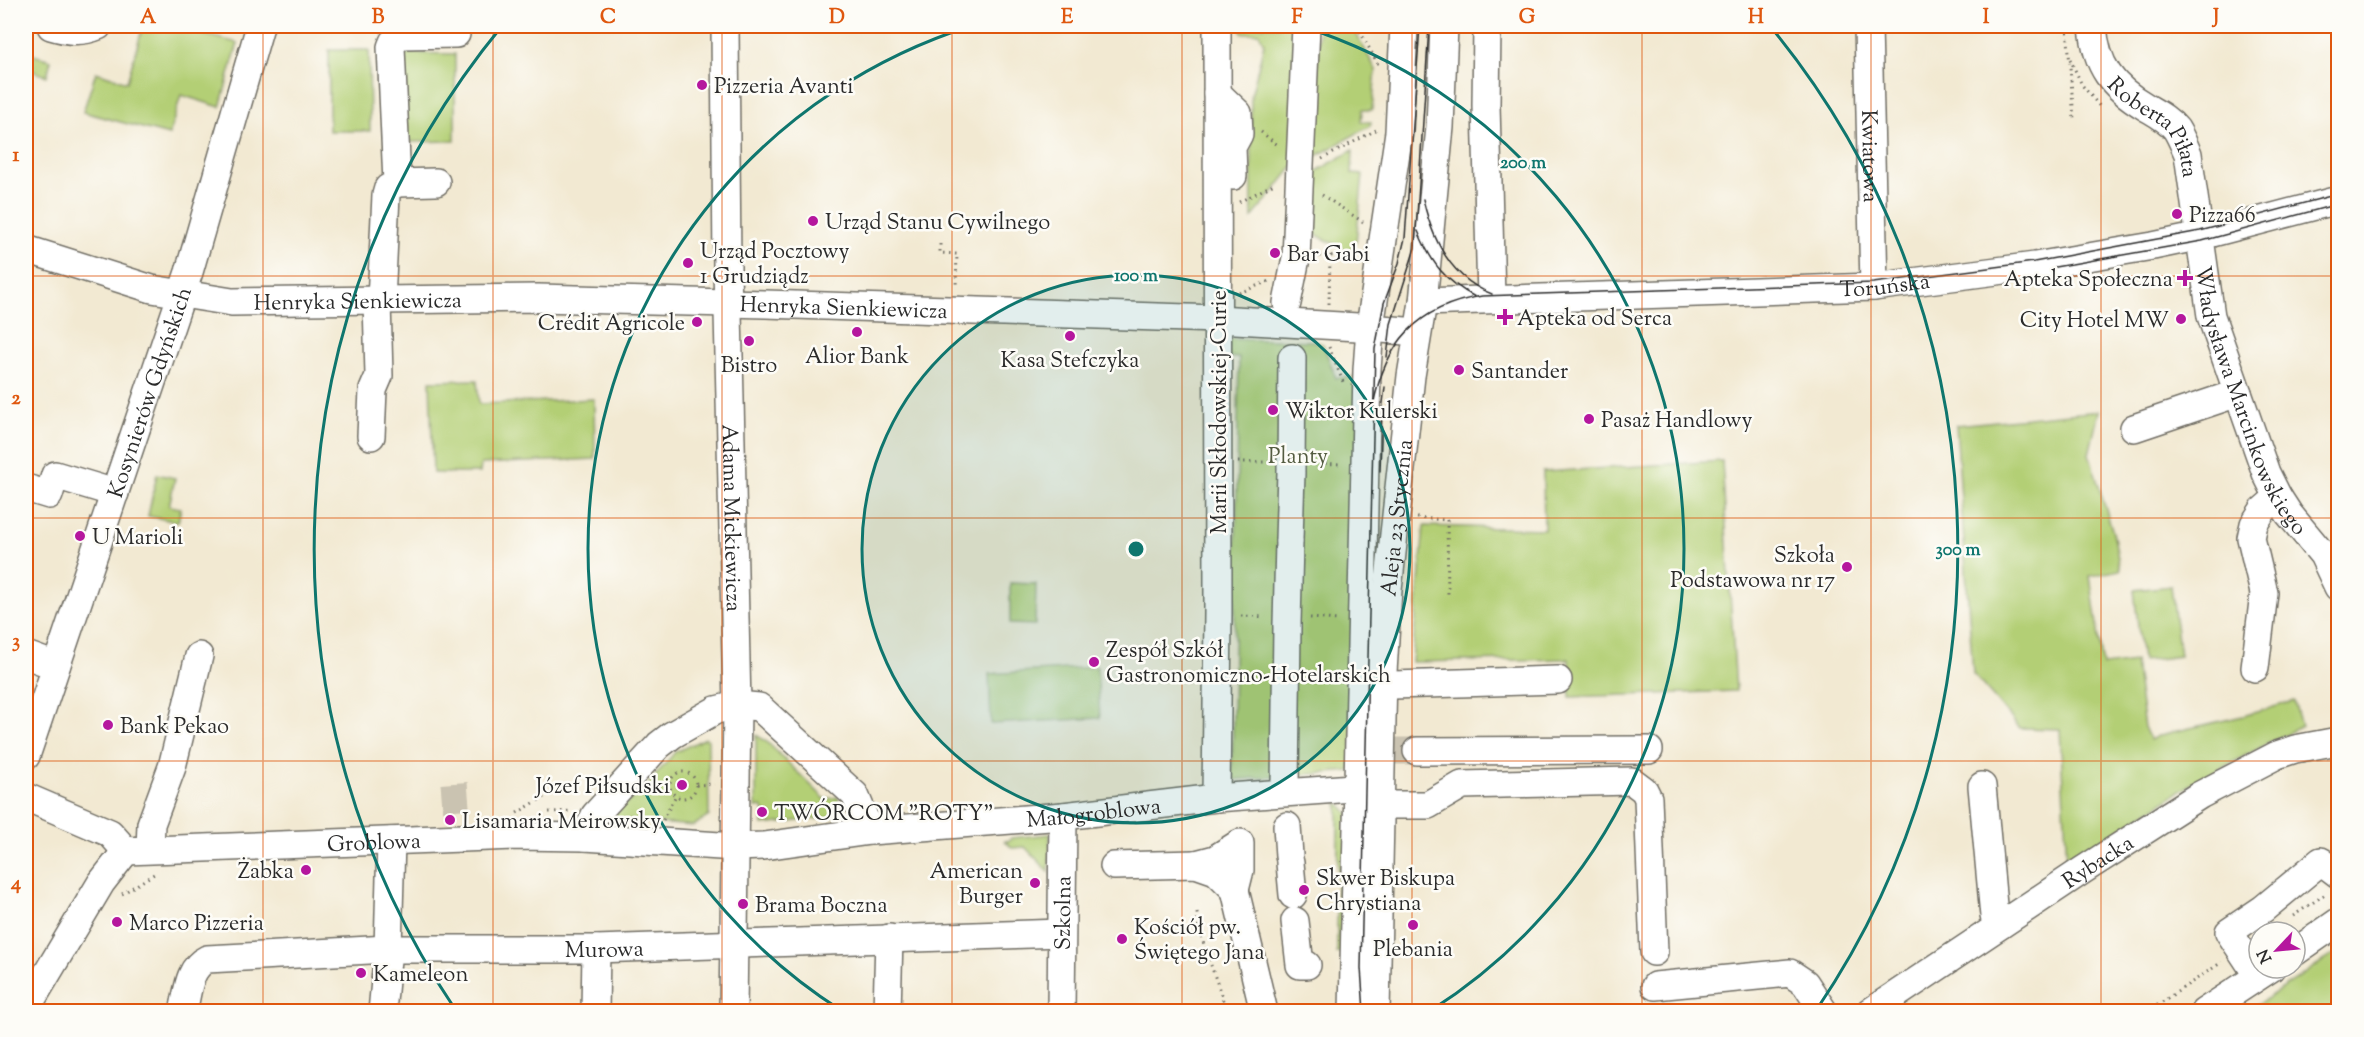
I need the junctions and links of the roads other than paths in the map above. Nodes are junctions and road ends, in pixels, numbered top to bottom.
1 (51, 26) edge
2 (98, 26) edge
3 (260, 26) edge
4 (725, 26) edge
5 (1217, 26) edge
6 (1306, 26) edge
7 (1404, 26) edge
8 (1444, 26) edge
9 (1487, 26) edge
10 (1868, 26) edge
11 (2093, 26) edge
12 (456, 34) dead end
13 (1217, 93) junction
14 (1486, 105) junction
15 (1440, 106) junction
16 (436, 182) dead end
17 (397, 183) junction
18 (2338, 200) edge
19 (2201, 236) junction
20 (26, 249) edge
21 (1217, 260) junction
22 (1874, 287) junction
23 (180, 295) junction
24 (1491, 299) junction
25 (379, 301) junction
26 (1423, 302) junction
27 (728, 303) junction
28 (1287, 303) dead end
29 (1217, 319) junction
30 (1370, 327) junction
31 (1417, 332) junction
32 (1292, 358) dead end
33 (2238, 393) junction
34 (2134, 428) dead end
35 (371, 436) dead end
36 (26, 488) edge
37 (115, 493) junction
38 (2278, 497) junction
39 (2336, 574) edge
40 (26, 656) edge
41 (199, 656) dead end
42 (56, 666) junction
43 (2255, 668) dead end
44 (1558, 680) dead end
45 (1393, 685) dead end
46 (737, 705) junction
47 (2338, 741) edge
48 (1649, 750) dead end
49 (1397, 751) junction
50 (26, 756) edge
51 (1982, 786) dead end
52 (1372, 793) junction
53 (26, 797) edge
54 (1216, 798) junction
55 (1063, 816) junction
56 (870, 831) junction
57 (585, 837) junction
58 (391, 841) junction
59 (735, 847) junction
60 (144, 858) junction
61 (1196, 864) junction
62 (1114, 866) dead end
63 (2336, 881) edge
64 (1235, 890) junction
65 (2247, 920) edge
66 (2247, 920) edge
67 (2338, 922) edge
68 (2000, 925) junction
69 (1061, 933) junction
70 (889, 938) junction
71 (735, 943) junction
72 (2307, 944) edge
73 (388, 949) junction
74 (596, 949) junction
75 (1654, 952) dead end
76 (2247, 956) edge
77 (1308, 965) dead end
78 (2252, 980) edge
79 (1655, 986) dead end
80 (26, 1009) edge
81 (183, 1011) edge
82 (382, 1011) edge
83 (595, 1011) edge
84 (733, 1011) edge
85 (887, 1011) edge
86 (1061, 1011) edge
87 (1264, 1011) edge
88 (1353, 1011) edge
89 (1376, 1011) edge
90 (1824, 1011) edge
91 (1869, 1011) edge
92 (2204, 1011) edge

1 - 2 street
3 - 23 street, Kosynierów Gdyńskich
4 - 27 street, Adama Mickiewicza
5 - 13 street, Marii Skłodowskiej-Curie
6 - 28 street
7 - 30 street, Aleja 23 Stycznia
8 - 15 street, Aleja 23 Stycznia
9 - 14 street
10 - 22 street, Kwiatowa
11 - 19 street, Roberta Piłata
12 - 17 street
13 - 21 street, Marii Skłodowskiej-Curie
13 - 21 street
14 - 15 street
14 - 24 street
15 - 26 street, Aleja 23 Stycznia
16 - 17 street
17 - 25 street
18 - 19 street, Toruńska
19 - 22 street, Toruńska
19 - 33 street, Władysława Marcinkowskiego
20 - 23 street, Henryka Sienkiewicza
21 - 29 street, Marii Skłodowskiej-Curie
22 - 24 street, Toruńska
23 - 25 street, Henryka Sienkiewicza
23 - 37 street, Kosynierów Gdyńskich
24 - 26 street, Toruńska
25 - 27 street, Henryka Sienkiewicza
25 - 35 street
26 - 31 street, Aleja 23 Stycznia
27 - 29 street, Henryka Sienkiewicza
27 - 46 street, Adama Mickiewicza
29 - 30 street, Henryka Sienkiewicza
29 - 54 street, Marii Skłodowskiej-Curie
30 - 31 street, Henryka Sienkiewicza
30 - 52 street, Aleja 23 Stycznia
31 - 49 street, Aleja 23 Stycznia
32 - 77 street
33 - 34 street
33 - 38 street, Władysława Marcinkowskiego
36 - 37 street
37 - 42 street, Kosynierów Gdyńskich
38 - 39 street, Władysława Marcinkowskiego
38 - 43 street
40 - 42 street
41 - 60 street
42 - 50 street, Kosynierów Gdyńskich
44 - 45 street
46 - 56 street
46 - 57 street
46 - 59 street, Adama Mickiewicza
47 - 68 street, Rybacka
48 - 49 street
49 - 52 street, Aleja 23 Stycznia
51 - 68 street
52 - 54 street, Małogroblowa
52 - 75 street, Małogroblowa
52 - 88 street, Aleja 23 Stycznia
52 - 89 street, Aleja 23 Stycznia
53 - 60 street
54 - 55 street, Małogroblowa
55 - 56 street, Małogroblowa
55 - 69 street, Szkolna
56 - 59 street, Małogroblowa
57 - 58 street, Groblowa
57 - 59 street, Groblowa
58 - 60 street, Groblowa
58 - 73 street
59 - 71 street, Adama Mickiewicza
60 - 80 street
61 - 62 street
61 - 64 street
61 - 64 street
63 - 65 street
64 - 87 street
66 - 76 street
67 - 72 street
68 - 91 street, Rybacka
69 - 70 street, Murowa
69 - 86 street, Szkolna
70 - 71 street, Murowa
70 - 85 street
71 - 74 street, Murowa
71 - 84 street, Adama Mickiewicza
73 - 74 street, Murowa
73 - 81 street, Murowa
73 - 82 street
74 - 83 street
78 - 92 street
79 - 90 street

